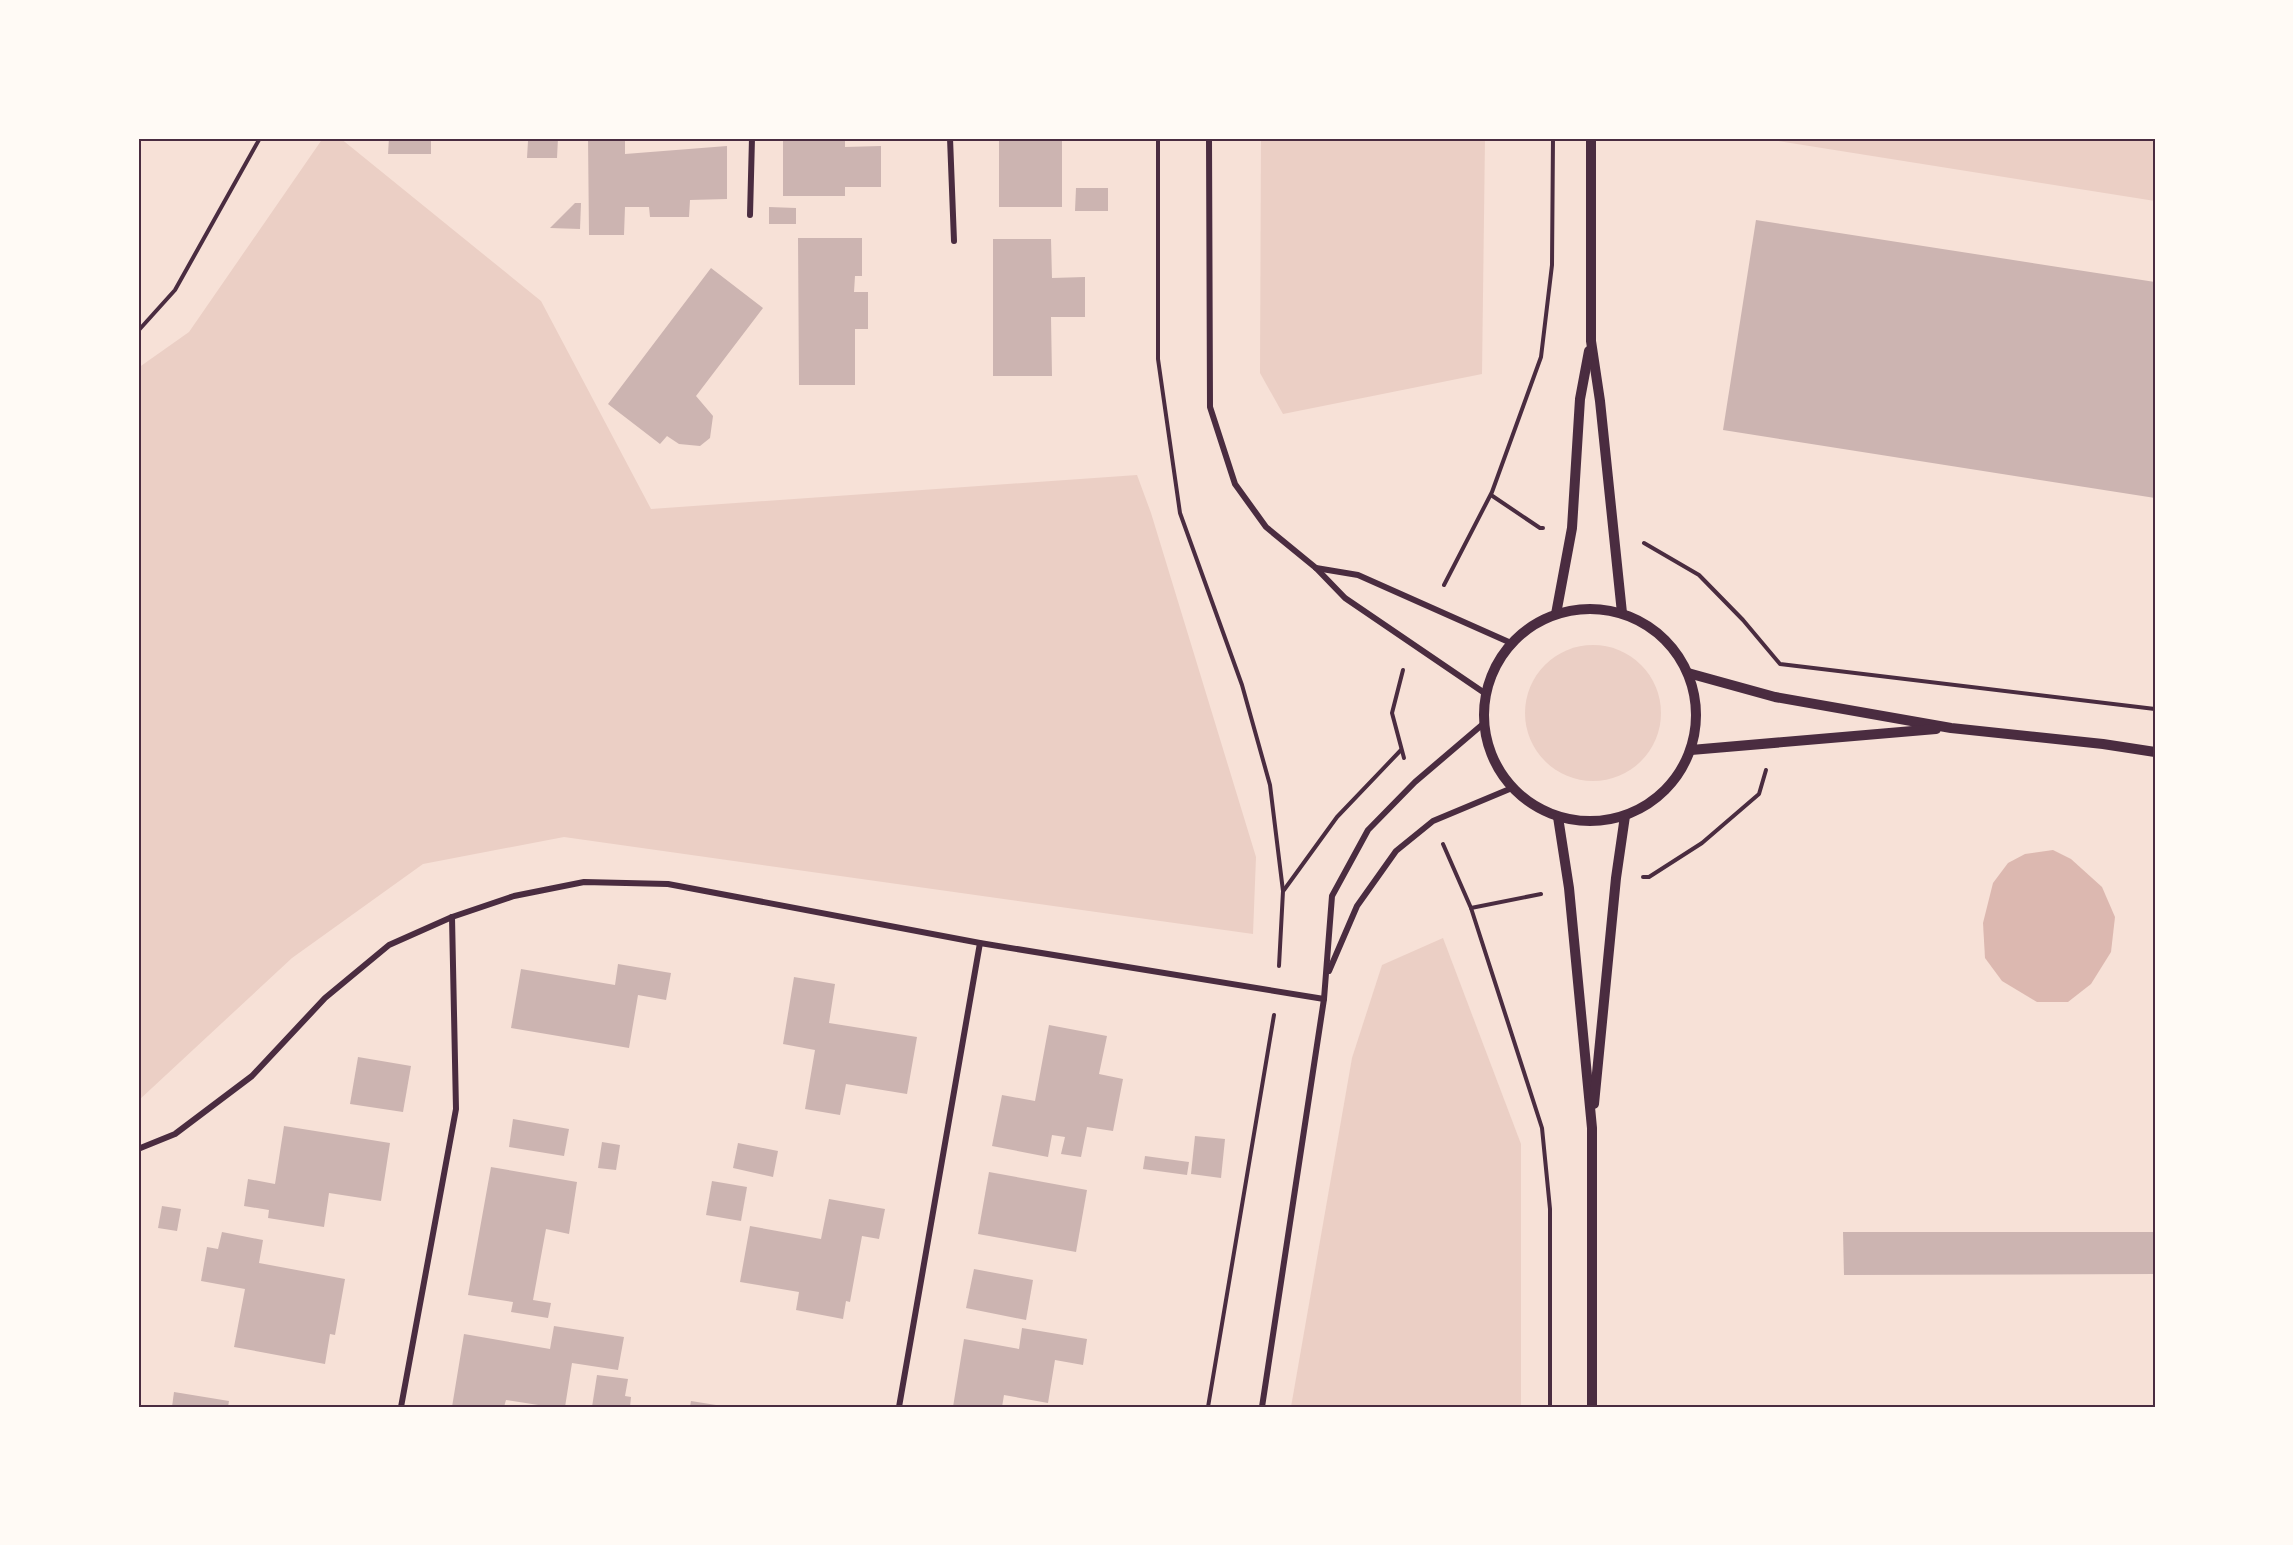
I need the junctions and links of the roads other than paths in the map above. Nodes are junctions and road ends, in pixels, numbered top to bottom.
1 (752, 138) edge
2 (950, 138) edge
3 (1209, 138) edge
4 (1591, 138) edge
5 (750, 215) dead end
6 (954, 241) dead end
7 (1591, 341) junction
8 (1316, 568) junction
9 (1622, 613) junction
10 (1556, 614) junction
11 (1511, 643) junction
12 (1688, 673) junction
13 (1486, 694) junction
14 (1483, 724) junction
15 (1951, 728) junction
16 (1691, 750) junction
17 (2155, 752) edge
18 (1512, 788) junction
19 (1625, 816) junction
20 (1557, 817) junction
21 (452, 917) junction
22 (980, 943) junction
23 (1326, 978) junction
24 (1324, 999) junction
25 (1592, 1128) junction
26 (138, 1149) edge
27 (401, 1407) edge
28 (899, 1407) edge
29 (1262, 1407) edge
30 (1592, 1407) edge

1 - 5 street
2 - 6 street
3 - 8 street
4 - 7 street
7 - 9 street
7 - 10 street
8 - 11 street
8 - 13 street
9 - 10 street
9 - 12 street
10 - 11 street
11 - 13 street
12 - 15 street
12 - 16 street
13 - 14 street
14 - 18 street
14 - 23 street
15 - 16 street
15 - 17 street
16 - 19 street
18 - 20 street
18 - 23 street
19 - 20 street
19 - 25 street
20 - 25 street
21 - 22 street
21 - 26 street
21 - 27 street
22 - 24 street
22 - 28 street
23 - 24 street
24 - 29 street
25 - 30 street

